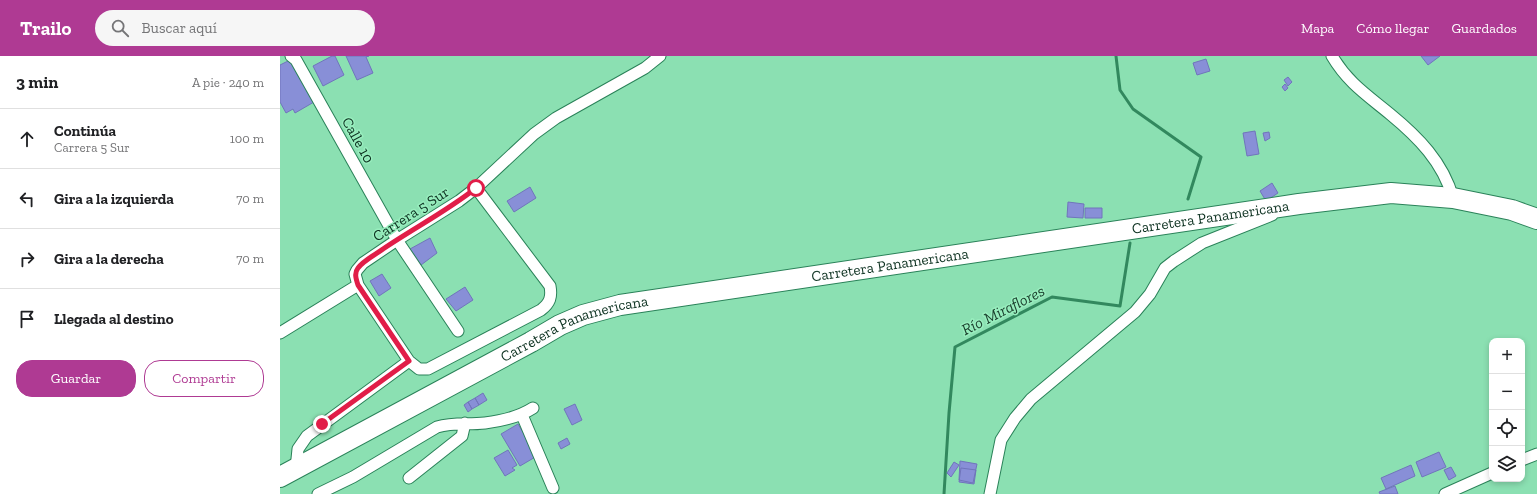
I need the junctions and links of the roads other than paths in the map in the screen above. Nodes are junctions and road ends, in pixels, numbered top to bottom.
1 (660, 56) edge
2 (1332, 56) edge
3 (297, 57) edge
4 (476, 188) junction
5 (1453, 198) junction
6 (1299, 204) junction
7 (1537, 219) edge
8 (397, 240) junction
9 (357, 280) junction
10 (458, 331) dead end
11 (280, 333) edge
12 (409, 361) junction
13 (533, 408) dead end
14 (522, 415) junction
15 (465, 423) junction
16 (1537, 454) edge
17 (1525, 459) edge
18 (1489, 474) edge
19 (284, 475) edge
20 (409, 478) dead end
21 (553, 488) dead end
22 (318, 494) edge
23 (990, 494) edge
24 (1445, 494) edge

1 - 4 street, Carrera 5 Sur
2 - 5 street
3 - 8 street, Calle 10
4 - 8 street, Carrera 5 Sur
4 - 12 street
5 - 6 highway, Carretera Panamericana
5 - 7 highway, Carretera Panamericana
6 - 19 highway, Carretera Panamericana
6 - 23 street
8 - 9 street, Carrera 5 Sur
8 - 10 street, Calle 10
9 - 11 street, Carrera 5 Sur
9 - 12 street
12 - 19 street
13 - 14 street
14 - 15 street
14 - 21 street
15 - 20 street
15 - 22 street
16 - 17 street
18 - 24 street

